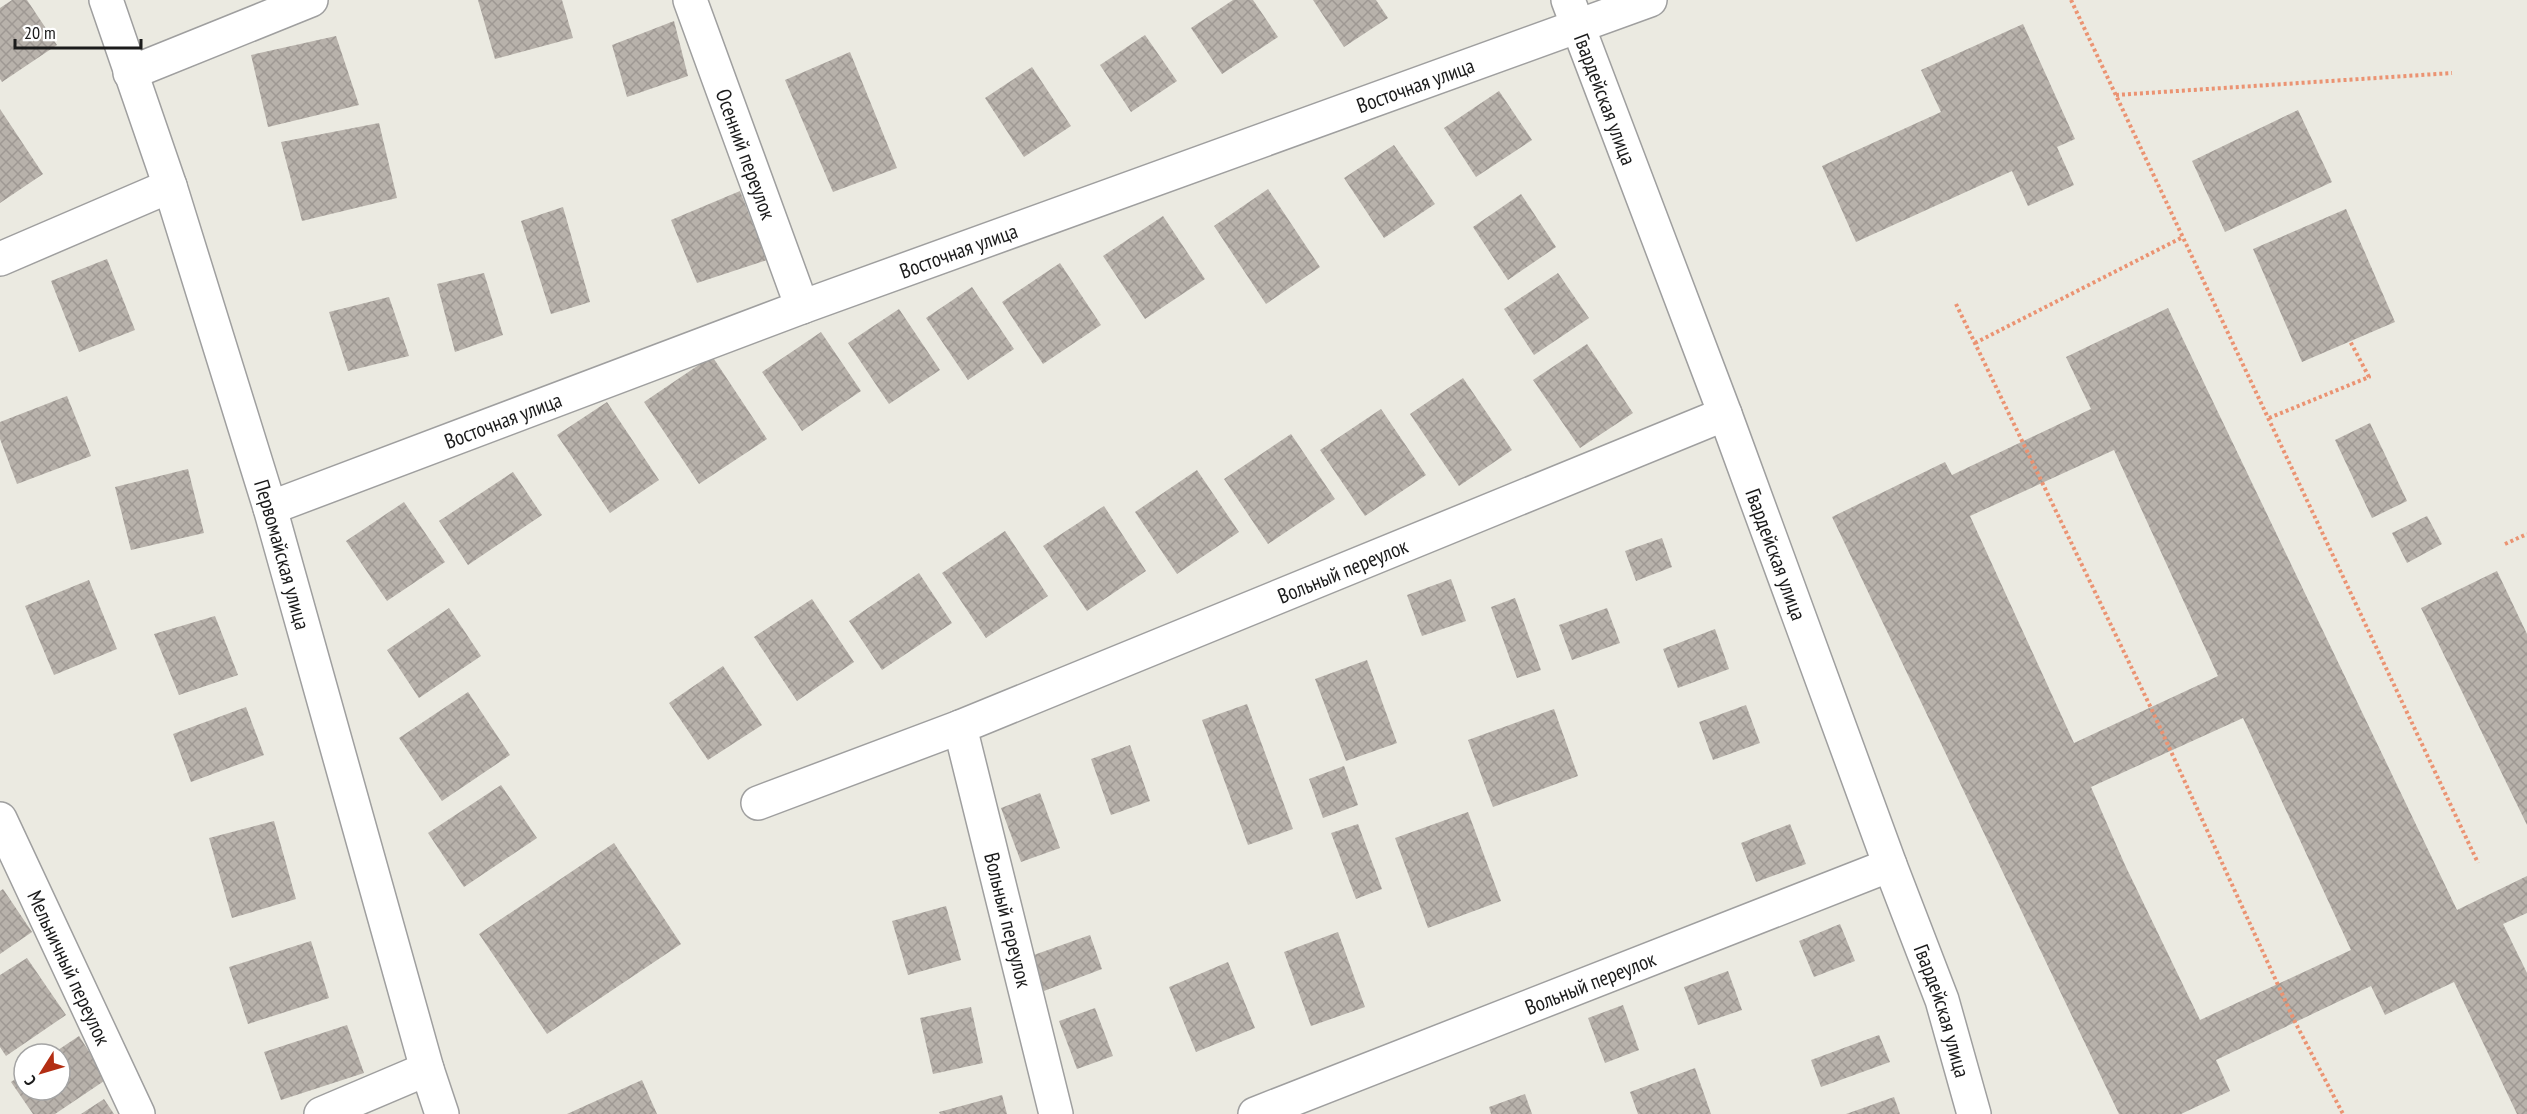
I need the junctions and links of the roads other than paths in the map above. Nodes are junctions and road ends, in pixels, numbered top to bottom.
1 (106, 0) edge
2 (311, 0) edge
3 (690, 0) edge
4 (1650, 0) edge
5 (1573, 13) edge
6 (130, 73) junction
7 (170, 186) junction
8 (0, 259) edge
9 (802, 307) junction
10 (1725, 414) junction
11 (270, 508) junction
12 (960, 727) junction
13 (758, 803) dead end
14 (0, 819) edge
15 (1890, 865) junction
16 (427, 1069) junction
17 (138, 1114) edge
18 (321, 1114) edge
19 (442, 1114) edge
20 (1056, 1114) edge
21 (1255, 1114) edge
22 (1974, 1114) edge

1 - 6 street, Первомайская улица
2 - 6 street
3 - 9 street, Осенний переулок
4 - 5 street, Восточная улица
5 - 9 street, Восточная улица
5 - 10 street, Гвардейская улица
6 - 7 street, Первомайская улица
7 - 8 street
7 - 11 street, Первомайская улица
9 - 11 street, Восточная улица
10 - 12 street, Вольный переулок
10 - 15 street, Гвардейская улица
11 - 16 street, Первомайская улица
12 - 13 street, Вольный переулок
12 - 20 street, Вольный переулок
14 - 17 street, Мельничный переулок
15 - 21 street, Вольный переулок
15 - 22 street, Гвардейская улица
16 - 18 street
16 - 19 street, Первомайская улица

